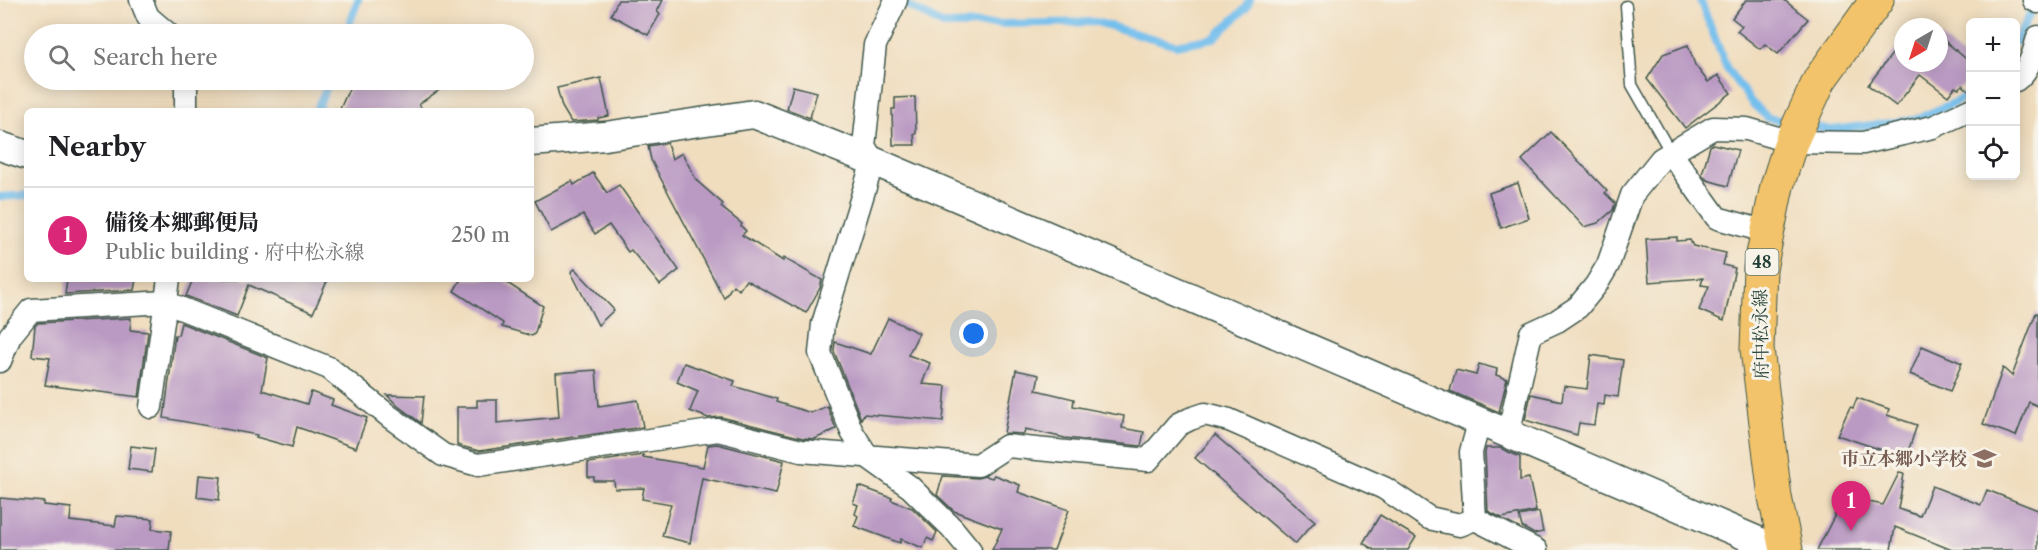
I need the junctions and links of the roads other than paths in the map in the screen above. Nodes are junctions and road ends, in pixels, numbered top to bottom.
1 (141, 0) edge
2 (896, 0) edge
3 (1877, 0) edge
4 (2034, 0) edge
5 (2038, 2) edge
6 (1626, 6) dead end
7 (156, 24) edge
8 (2036, 50) edge
9 (2020, 77) edge
10 (186, 90) edge
11 (186, 108) edge
12 (1966, 112) edge
13 (534, 142) edge
14 (1791, 142) junction
15 (0, 146) edge
16 (1671, 153) junction
17 (24, 154) edge
18 (873, 162) junction
19 (1768, 232) junction
20 (168, 282) edge
21 (165, 302) junction
22 (0, 361) edge
23 (151, 407) dead end
24 (1479, 423) junction
25 (1508, 435) junction
26 (868, 457) junction
27 (1475, 519) junction
28 (970, 550) edge
29 (1536, 550) edge
30 (1779, 550) edge
31 (1786, 550) edge

1 - 7 street
2 - 18 street
3 - 14 main road, 府中松永線 / 48
4 - 5 street
6 - 16 lane
8 - 9 street
10 - 11 street
12 - 14 street
13 - 18 street
14 - 16 street
14 - 19 main road, 府中松永線 / 48
15 - 17 street
16 - 19 street
16 - 25 street
18 - 24 street
18 - 26 street
19 - 31 main road, 府中松永線 / 48
20 - 21 street
21 - 22 street
21 - 23 street
21 - 26 street
24 - 25 street
24 - 27 street
25 - 30 street
26 - 27 street
26 - 28 street
27 - 29 street

